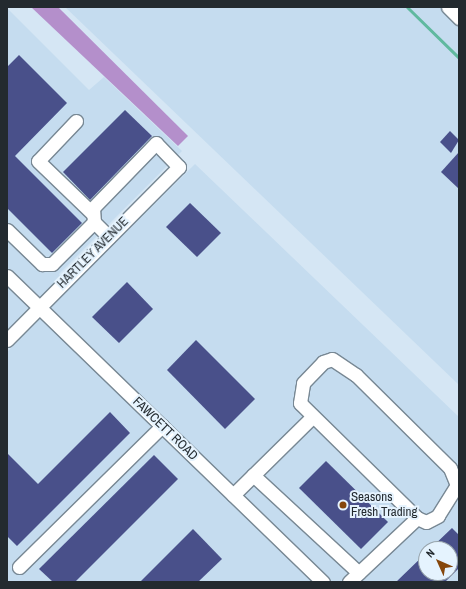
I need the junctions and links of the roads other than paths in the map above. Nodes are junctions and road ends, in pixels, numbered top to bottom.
1 (76, 122) dead end
2 (94, 218) junction
3 (7, 230) edge
4 (109, 237) junction
5 (7, 276) edge
6 (39, 307) junction
7 (7, 340) edge
8 (312, 417) junction
9 (162, 426) junction
10 (253, 475) junction
11 (233, 496) junction
12 (417, 518) junction
13 (19, 567) dead end
14 (354, 578) edge
15 (323, 582) edge

1 - 2 street
2 - 3 street
2 - 4 street
2 - 4 street, HARTLEY AVENUE
4 - 6 street, HARTLEY AVENUE
5 - 6 street, FAWCETT ROAD
6 - 7 street, HARTLEY AVENUE
6 - 9 street, FAWCETT ROAD
8 - 10 street
8 - 12 street
8 - 12 street
9 - 11 street, FAWCETT ROAD
9 - 13 street
10 - 11 street
10 - 14 street
11 - 15 street, FAWCETT ROAD
12 - 14 street

